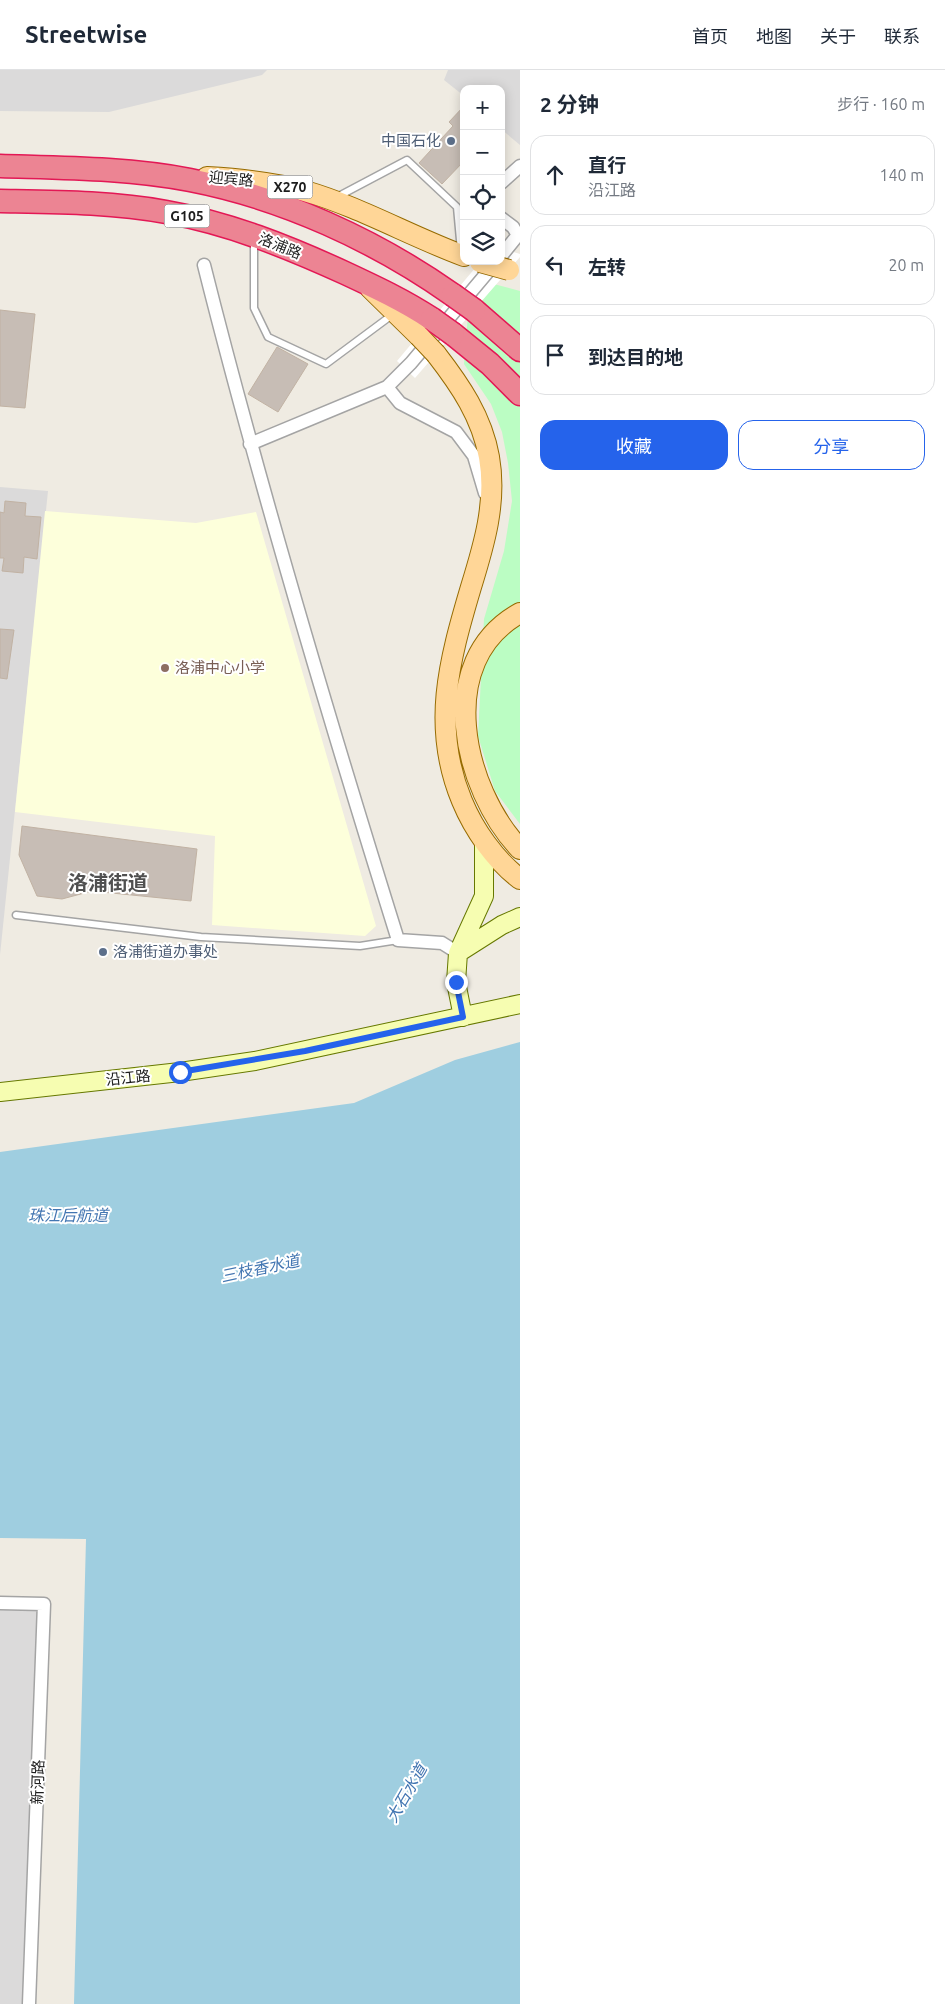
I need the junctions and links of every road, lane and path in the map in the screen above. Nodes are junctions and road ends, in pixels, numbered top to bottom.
1 (0, 166) edge
2 (520, 166) edge
3 (104, 170) junction
4 (505, 179) edge
5 (331, 200) junction
6 (0, 201) edge
7 (460, 220) edge
8 (504, 220) edge
9 (254, 235) junction
10 (460, 252) edge
11 (204, 265) dead end
12 (507, 265) edge
13 (363, 282) junction
14 (395, 312) junction
15 (425, 328) junction
16 (520, 350) edge
17 (387, 387) junction
18 (520, 394) edge
19 (250, 444) junction
20 (490, 516) junction
21 (520, 613) edge
22 (484, 840) junction
23 (520, 849) edge
24 (520, 879) edge
25 (16, 915) dead end
26 (520, 917) edge
27 (398, 940) junction
28 (458, 953) junction
29 (520, 1004) edge
30 (463, 1017) junction
31 (0, 1092) edge
32 (0, 1603) edge
33 (29, 2004) edge

1 - 3 highway, G105
2 - 4 street
3 - 5 main road, 迎宾路 / X270
3 - 16 highway, G105, bridge
5 - 7 lane
5 - 10 main road, 迎宾路 / X270
6 - 9 highway, 洛浦路 / G105
8 - 12 street
9 - 13 highway, 洛浦路 / G105
9 - 14 lane
11 - 19 street
12 - 17 street
13 - 14 main road
13 - 15 highway, 洛浦路 / G105
14 - 15 main road
15 - 18 highway, 洛浦路 / G105, bridge
15 - 20 main road, bridge
17 - 19 street
17 - 20 street
19 - 27 street
20 - 22 main road
21 - 23 main road
22 - 24 main road
22 - 28 street
25 - 27 lane
26 - 28 street
27 - 28 street
28 - 30 street
29 - 30 street, 沿江路
30 - 31 street, 沿江路
32 - 33 street, 新河路

